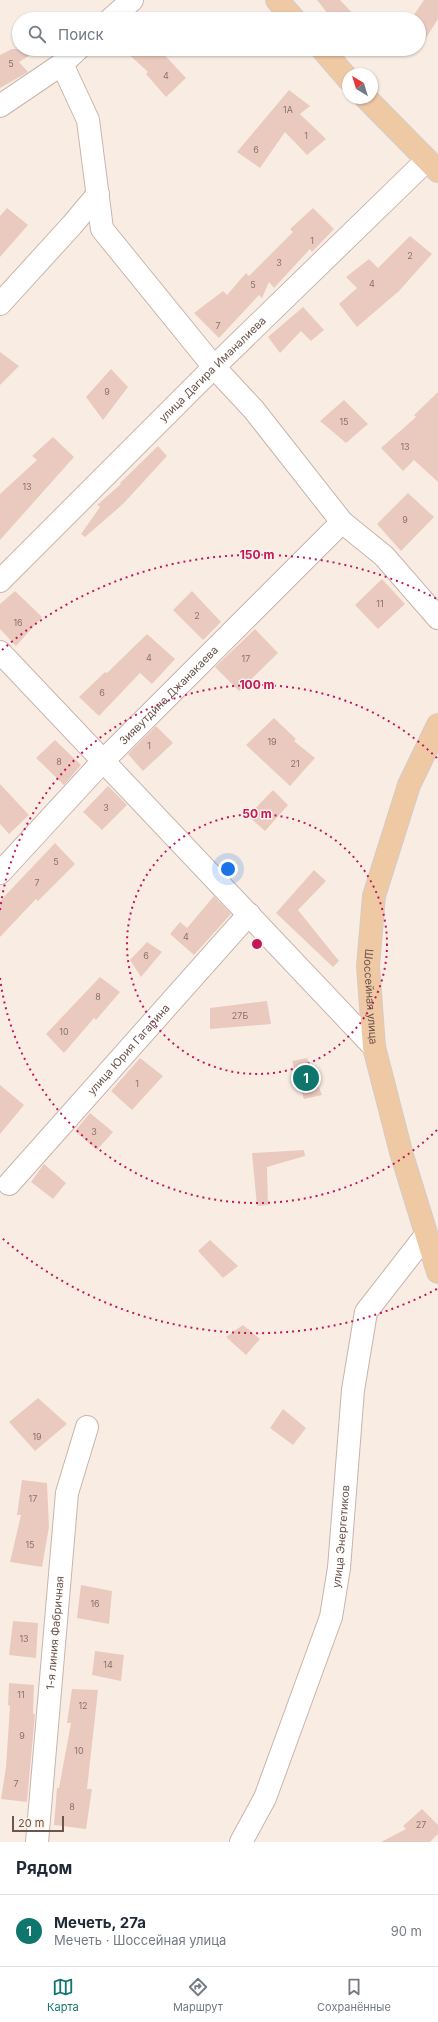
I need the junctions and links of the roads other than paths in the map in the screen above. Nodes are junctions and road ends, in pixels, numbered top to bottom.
1 (132, 0) edge
2 (276, 0) edge
3 (293, 0) edge
4 (119, 12) edge
5 (287, 12) edge
6 (299, 12) edge
7 (71, 56) edge
8 (328, 56) edge
9 (62, 64) junction
10 (342, 72) edge
11 (372, 104) edge
12 (0, 106) edge
13 (432, 165) edge
14 (98, 194) junction
15 (0, 304) edge
16 (214, 366) junction
17 (342, 522) junction
18 (0, 581) edge
19 (438, 618) edge
20 (0, 652) edge
21 (438, 725) edge
22 (103, 761) junction
23 (0, 873) edge
24 (249, 914) junction
25 (374, 1047) junction
26 (8, 1184) dead end
27 (426, 1235) junction
28 (438, 1272) edge
29 (88, 1427) dead end
30 (37, 1842) edge
31 (241, 1842) edge

1 - 4 street
2 - 5 main road
3 - 6 main road
7 - 9 street
8 - 10 main road
9 - 12 street
9 - 14 street
11 - 13 main road
13 - 16 street, улица Дагира Иманалиева
14 - 15 street
14 - 16 street
16 - 17 street
16 - 18 street, улица Дагира Иманалиева
17 - 19 street
17 - 22 street, Зиявутдина Джанакаева
20 - 22 street
21 - 25 main road, Шоссейная улица
22 - 23 street, Зиявутдина Джанакаева
22 - 24 street
24 - 25 street
24 - 26 street, улица Юрия Гагарина
25 - 27 main road, Шоссейная улица
27 - 28 main road, Шоссейная улица
27 - 31 street, улица Энергетиков
29 - 30 street, 1-я линия Фабричная

